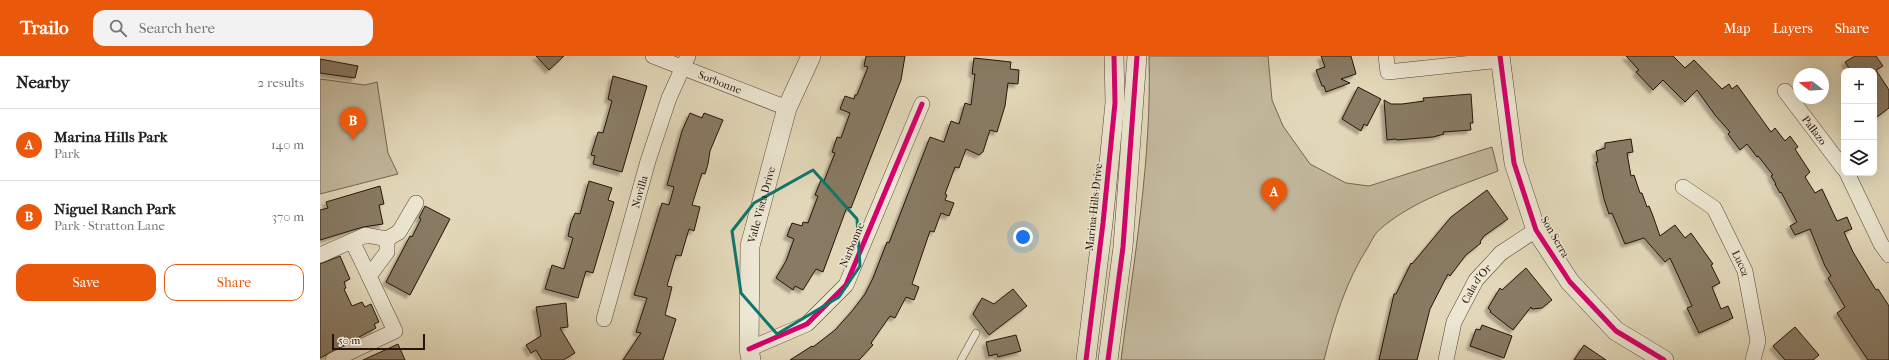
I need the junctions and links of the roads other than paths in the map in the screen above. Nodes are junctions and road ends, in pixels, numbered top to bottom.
1 (653, 56) edge
2 (811, 56) edge
3 (1114, 56) edge
4 (1138, 56) edge
5 (1386, 56) edge
6 (1500, 58) edge
7 (685, 62) edge
8 (1785, 91) dead end
9 (922, 104) dead end
10 (787, 108) junction
11 (1841, 166) edge
12 (1848, 176) edge
13 (1683, 187) dead end
14 (416, 203) dead end
15 (1536, 230) junction
16 (387, 239) junction
17 (352, 241) junction
18 (320, 255) edge
19 (1889, 255) edge
20 (369, 276) junction
21 (604, 319) dead end
22 (976, 333) dead end
23 (750, 355) edge
24 (1660, 359) edge
25 (334, 360) edge
26 (961, 360) edge
27 (1086, 360) edge
28 (1108, 360) edge
29 (1446, 360) edge
30 (1753, 360) edge

1 - 7 street, Sorbonne
2 - 10 street, Valle Vista Drive
3 - 27 street, Marina Hills Drive
4 - 28 street
5 - 6 street
6 - 15 street, Son Serra
7 - 10 street, Sorbonne
7 - 21 street, Novilla
8 - 11 street, Pallazo
9 - 23 street, Narbonne
10 - 23 street, Valle Vista Drive
12 - 19 street
13 - 30 street, Lucca
14 - 16 street
15 - 24 street, Son Serra
15 - 29 street, Cala d'Or
16 - 17 street
16 - 20 street
17 - 18 street
17 - 20 street
20 - 25 street
22 - 26 lane

